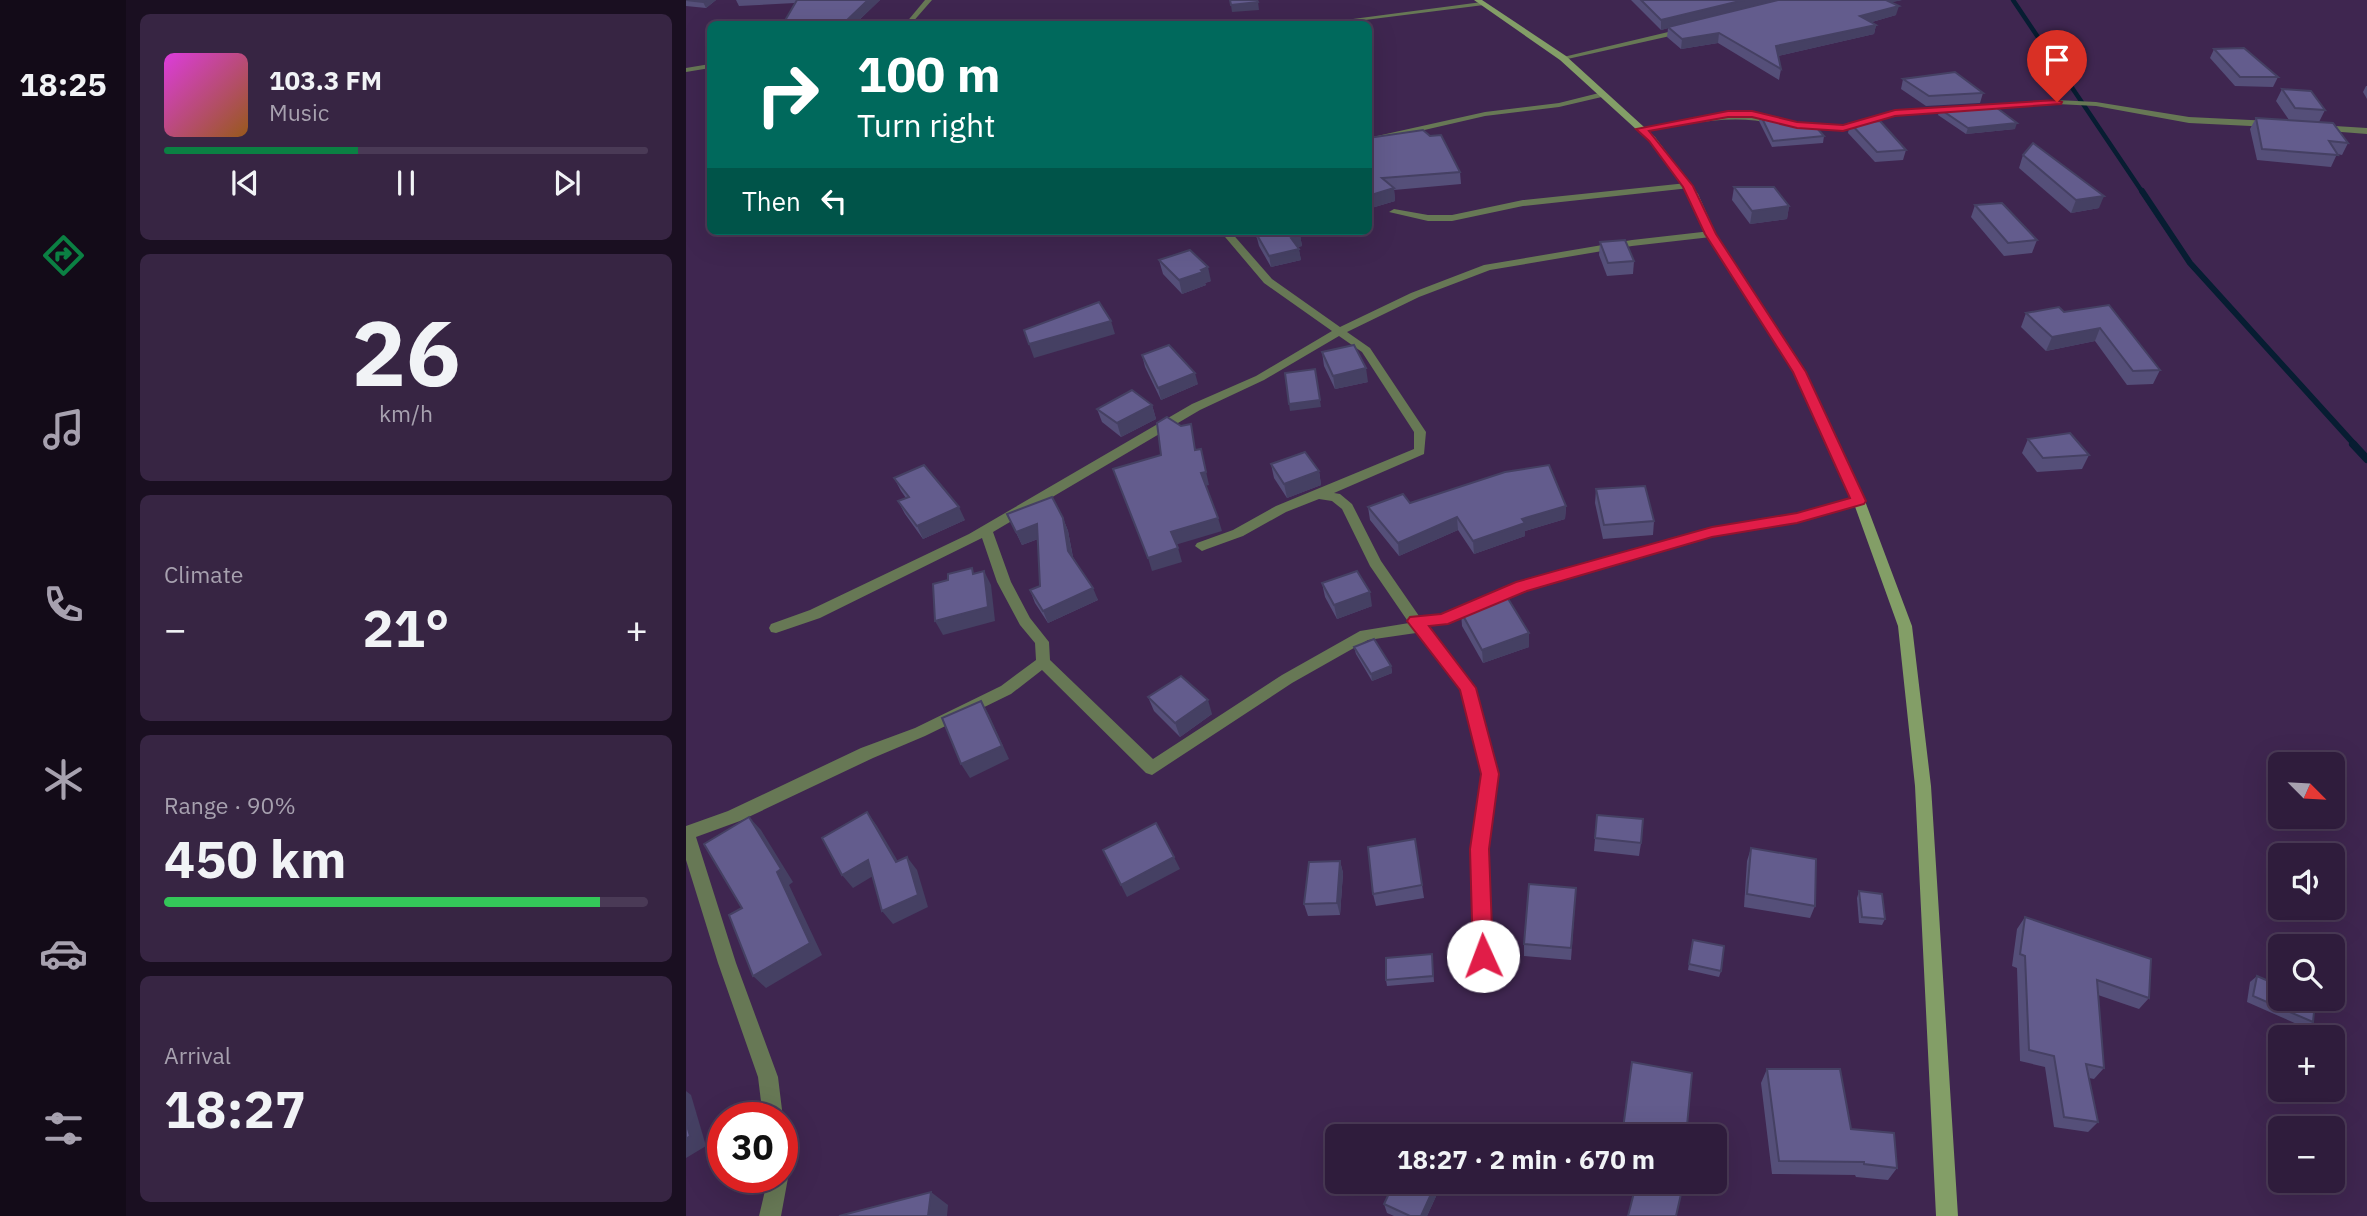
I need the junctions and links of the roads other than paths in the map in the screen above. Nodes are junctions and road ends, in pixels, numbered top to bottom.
1 (929, 0) edge
2 (1480, 2) edge
3 (911, 21) edge
4 (1341, 21) edge
5 (1694, 27) edge
6 (1563, 58) junction
7 (707, 66) edge
8 (686, 70) edge
9 (1603, 94) junction
10 (2281, 125) edge
11 (2308, 127) edge
12 (1641, 129) junction
13 (2367, 131) edge
14 (1372, 140) edge
15 (1688, 186) junction
16 (1394, 212) dead end
17 (1711, 234) junction
18 (1228, 235) edge
19 (1340, 331) junction
20 (1318, 495) junction
21 (1859, 501) junction
22 (986, 530) junction
23 (1202, 546) dead end
24 (1418, 624) junction
25 (776, 628) dead end
26 (1043, 662) junction
27 (686, 833) edge
28 (1483, 956) dead end
29 (771, 1102) edge
30 (775, 1193) edge
31 (770, 1216) edge
32 (1947, 1216) edge

1 - 3 street
2 - 4 street
2 - 6 street
5 - 6 street
6 - 9 street
7 - 8 street
9 - 12 street
9 - 14 street
10 - 12 street
11 - 13 street
12 - 15 street
15 - 16 street
15 - 17 street
17 - 19 street
17 - 21 street
18 - 19 street
19 - 20 street
19 - 22 street
20 - 23 street
20 - 24 street
21 - 24 street
21 - 32 street
22 - 25 street
22 - 26 street
24 - 26 street
24 - 28 street
26 - 27 street
27 - 29 street
30 - 31 street

